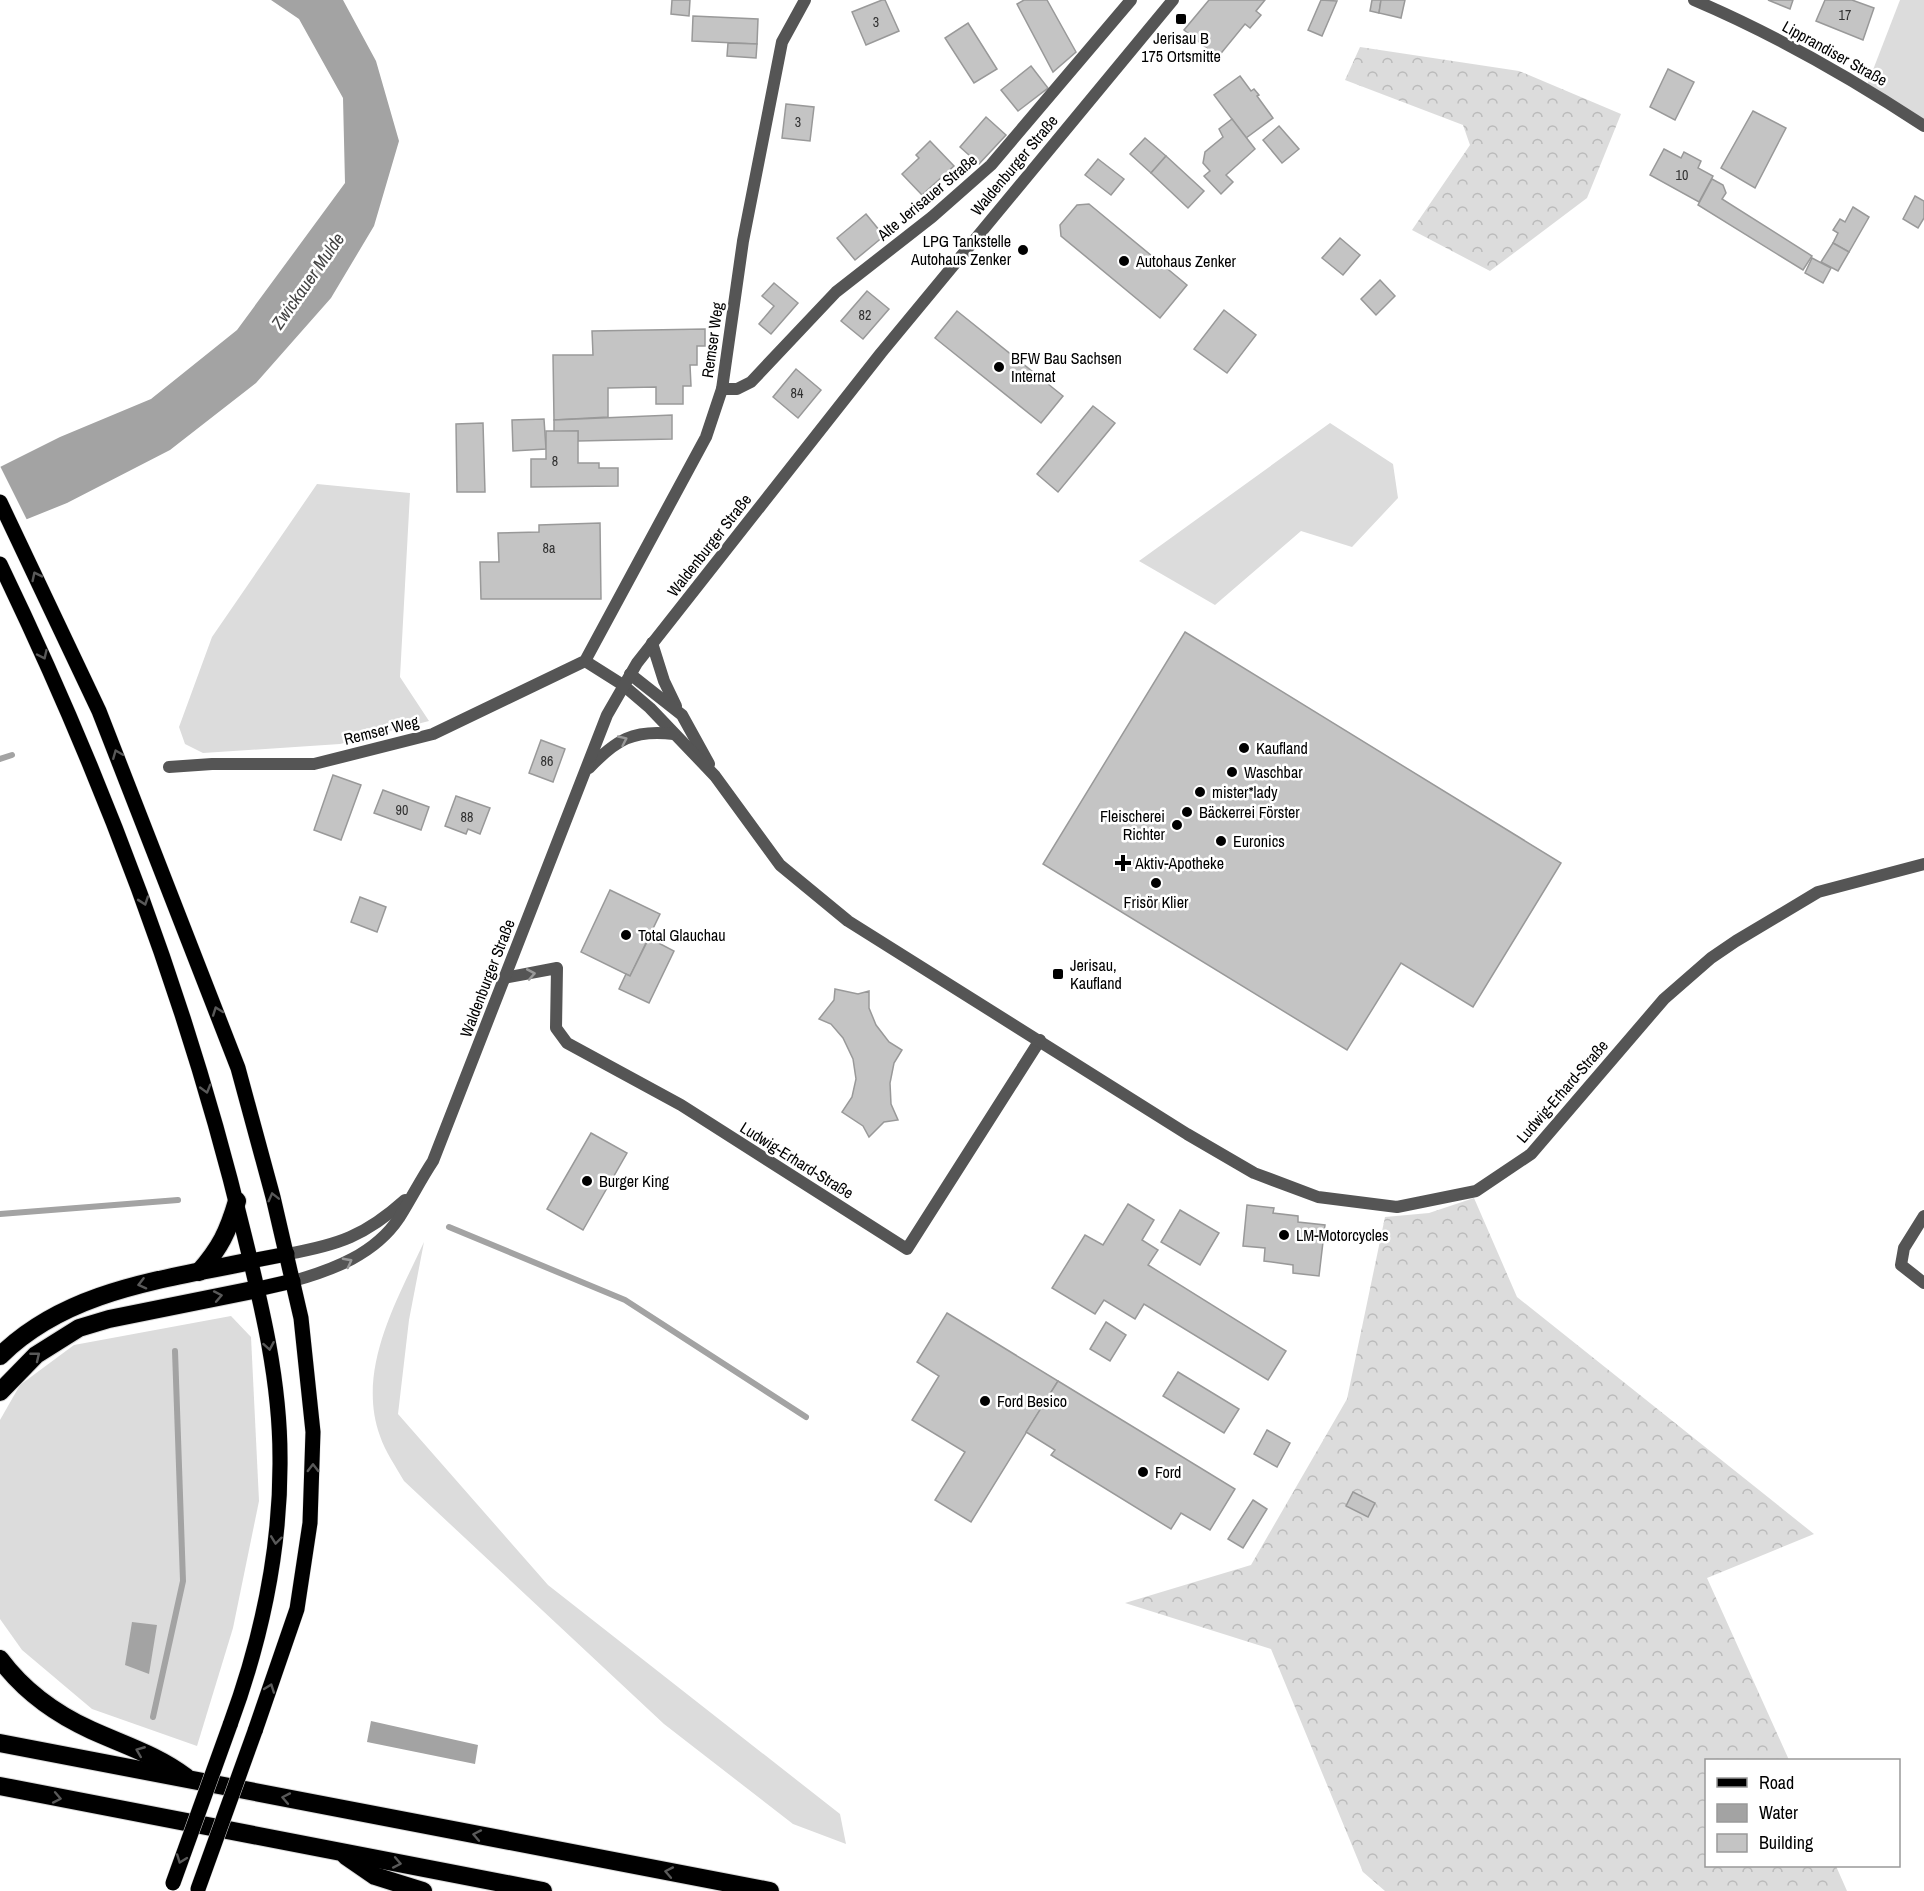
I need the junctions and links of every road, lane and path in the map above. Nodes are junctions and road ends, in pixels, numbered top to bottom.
1 (805, 0) edge
2 (1131, 0) edge
3 (1173, 0) edge
4 (1694, 0) edge
5 (1924, 126) edge
6 (722, 389) junction
7 (0, 502) edge
8 (0, 564) edge
9 (652, 643) junction
10 (585, 661) junction
11 (630, 674) junction
12 (623, 685) junction
13 (682, 715) junction
14 (674, 734) junction
15 (168, 767) dead end
16 (584, 773) junction
17 (715, 776) junction
18 (1924, 864) edge
19 (504, 978) junction
20 (1040, 1040) junction
21 (413, 1194) junction
22 (237, 1201) junction
23 (1924, 1216) edge
24 (287, 1254) junction
25 (251, 1262) junction
26 (199, 1272) junction
27 (292, 1281) junction
28 (1924, 1283) edge
29 (258, 1289) junction
30 (0, 1356) edge
31 (0, 1392) edge
32 (0, 1659) edge
33 (0, 1743) edge
34 (190, 1780) junction
35 (0, 1786) edge
36 (340, 1852) junction
37 (171, 1887) edge
38 (198, 1890) edge
39 (423, 1891) edge
40 (543, 1891) edge
41 (770, 1891) edge

1 - 6 street, Remser Weg
2 - 6 street, Alte Jerisauer Straße
3 - 9 street, Waldenburger Straße
4 - 5 street, Lipprandiser Straße
6 - 10 street, Remser Weg
24 -> 7 main road
8 -> 22 main road
9 - 11 street, Waldenburger Straße
9 - 13 street
10 - 12 street
10 - 15 street, Remser Weg
11 - 12 street, Waldenburger Straße
11 - 13 street, Ludwig-Erhard-Straße
12 - 14 street, Ludwig-Erhard-Straße
12 - 16 street, Waldenburger Straße
13 - 17 street, Ludwig-Erhard-Straße
16 -> 14 street
14 - 17 street, Ludwig-Erhard-Straße
16 - 19 street, Waldenburger Straße
17 - 20 street, Ludwig-Erhard-Straße
18 - 20 street, Ludwig-Erhard-Straße
19 -> 20 street, Ludwig-Erhard-Straße
19 - 21 street, Waldenburger Straße
21 - 24 street, Waldenburger Straße
27 -> 21 street, Waldenburger Straße
22 - 25 main road
22 - 26 highway
23 - 28 street
24 - 25 main road
24 - 27 main road
25 - 26 highway
25 - 29 main road
26 -> 30 highway
27 - 29 main road
38 -> 27 main road, bridge
31 -> 29 highway
29 -> 37 main road, bridge
34 -> 32 highway
33 - 34 highway
41 -> 34 highway
35 -> 36 highway
36 - 39 highway
36 -> 40 highway

